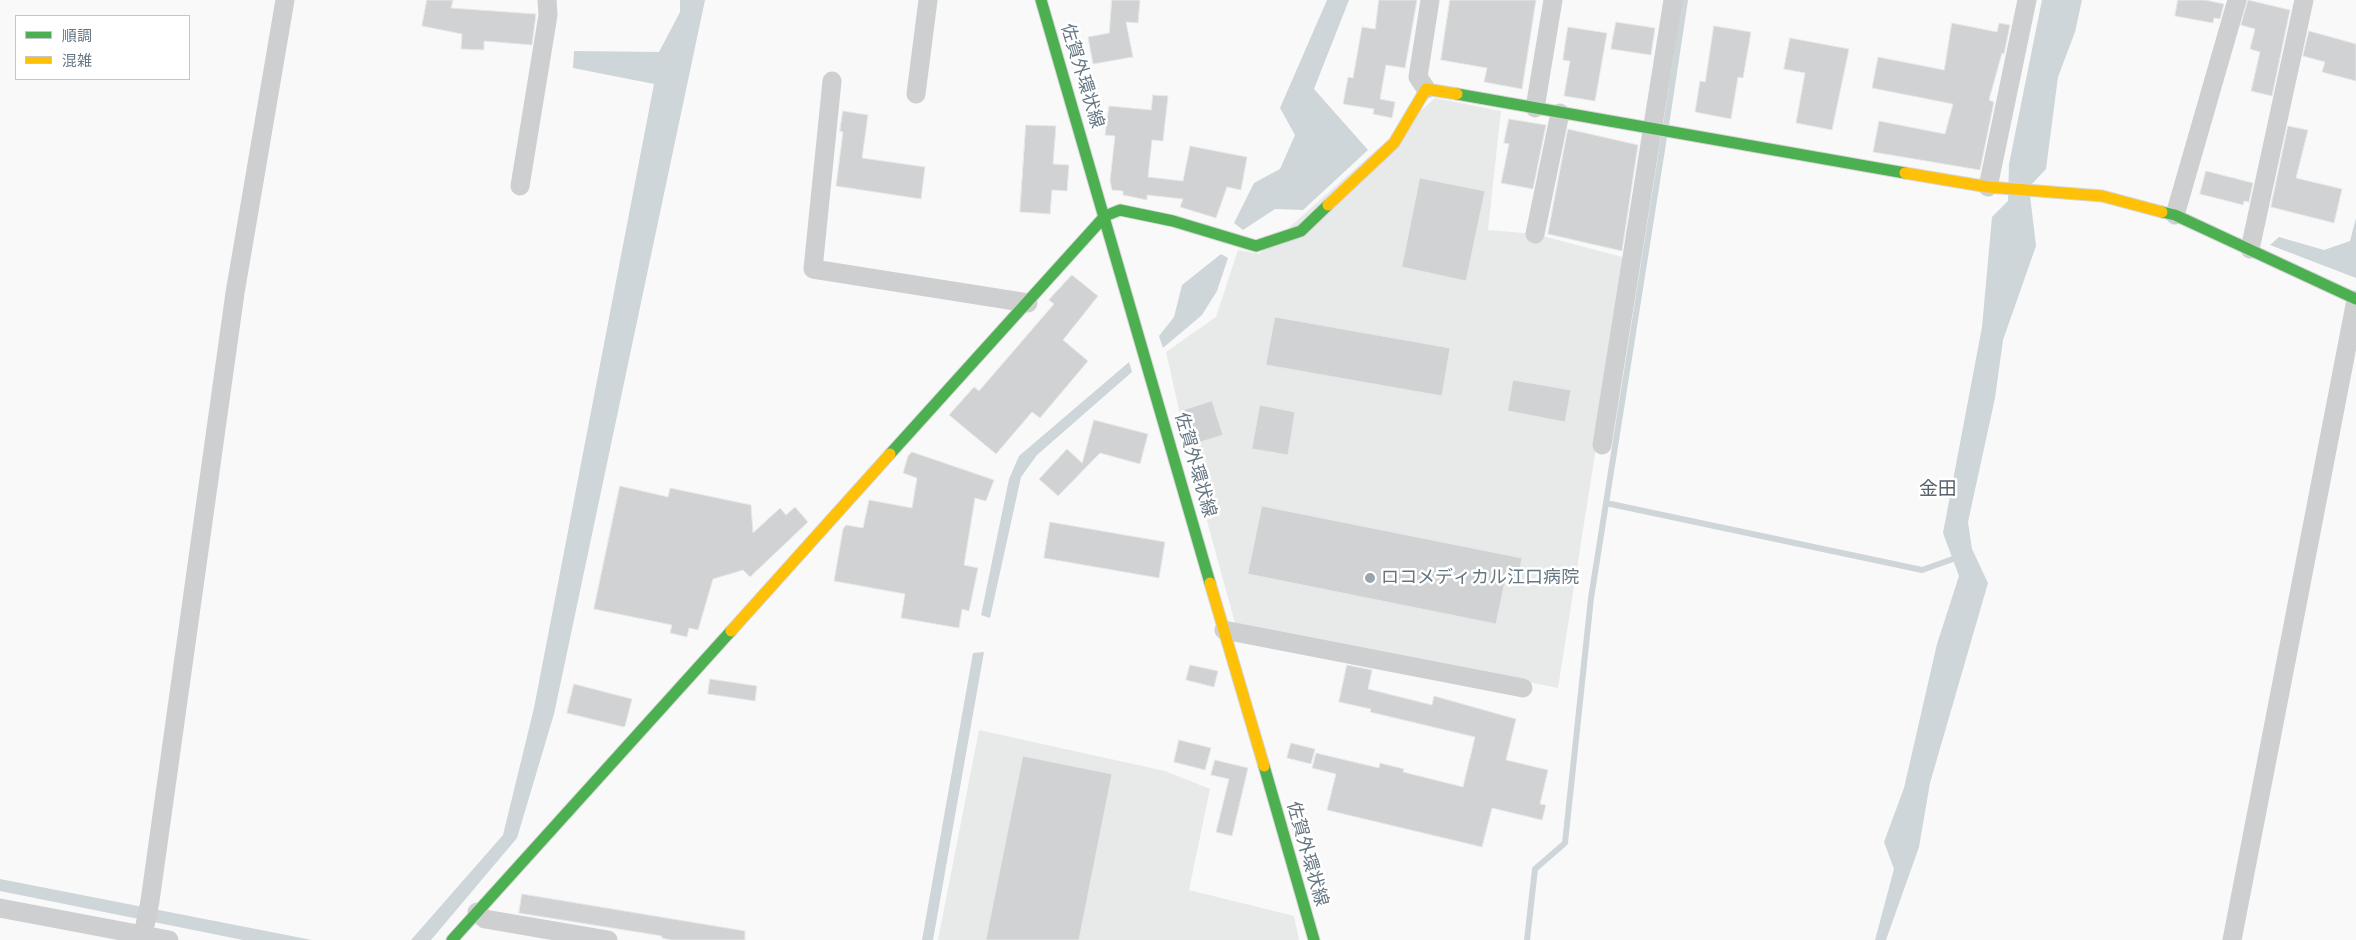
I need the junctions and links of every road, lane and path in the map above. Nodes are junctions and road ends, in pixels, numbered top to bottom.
1 (285, 0) edge
2 (547, 0) edge
3 (928, 0) edge
4 (1041, 0) edge
5 (1430, 0) edge
6 (1553, 0) edge
7 (1673, 0) edge
8 (2027, 0) edge
9 (2236, 0) edge
10 (2304, 0) edge
11 (832, 81) dead end
12 (1426, 89) junction
13 (916, 94) dead end
14 (1535, 108) junction
15 (1560, 112) junction
16 (1651, 128) junction
17 (520, 186) dead end
18 (1995, 187) junction
19 (2174, 215) junction
20 (1105, 216) junction
21 (1535, 234) dead end
22 (2250, 249) junction
23 (2356, 299) edge
24 (1028, 303) junction
25 (1602, 445) dead end
26 (1224, 630) junction
27 (1524, 688) dead end
28 (0, 908) edge
29 (477, 912) junction
30 (143, 929) junction
31 (168, 940) edge
32 (452, 940) edge
33 (608, 940) edge
34 (1314, 940) edge
35 (2232, 940) edge

1 - 30 street
2 - 17 street
3 - 13 street
4 - 20 street, 佐賀外環状線
5 - 12 street
6 - 14 street
7 - 16 street
8 - 18 street
9 - 19 street
10 - 22 street
11 - 24 street
12 - 14 street
12 - 20 street
14 - 15 street
15 - 16 street
15 - 21 street
16 - 18 street
16 - 25 street
18 - 19 street
19 - 22 street
20 - 24 street
20 - 26 street, 佐賀外環状線
22 - 23 street
23 - 35 street
24 - 29 street
26 - 27 street
26 - 34 street, 佐賀外環状線
28 - 30 street
29 - 32 street
29 - 33 street
30 - 31 street

